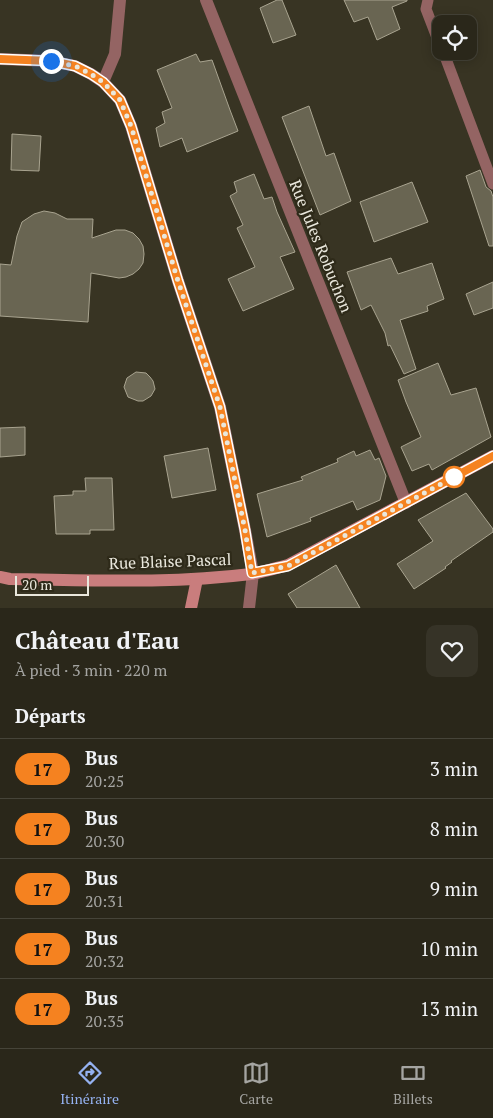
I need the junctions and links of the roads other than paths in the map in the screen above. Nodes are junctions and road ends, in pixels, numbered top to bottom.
1 (120, 0) edge
2 (206, 0) edge
3 (428, 0) edge
4 (432, 25) edge
5 (0, 59) edge
6 (446, 60) edge
7 (103, 82) junction
8 (493, 184) edge
9 (493, 456) edge
10 (406, 503) junction
11 (252, 573) junction
12 (0, 578) edge
13 (197, 579) junction
14 (191, 608) edge
15 (250, 608) edge

1 - 7 street
2 - 10 street, Rue Jules Robuchon
3 - 4 lane
5 - 7 street
6 - 8 lane
7 - 11 street
9 - 10 street, Rue Blaise Pascal
10 - 11 street, Rue Blaise Pascal
11 - 13 street, Rue Blaise Pascal
11 - 15 street
12 - 13 street, Rue Blaise Pascal
13 - 14 street

